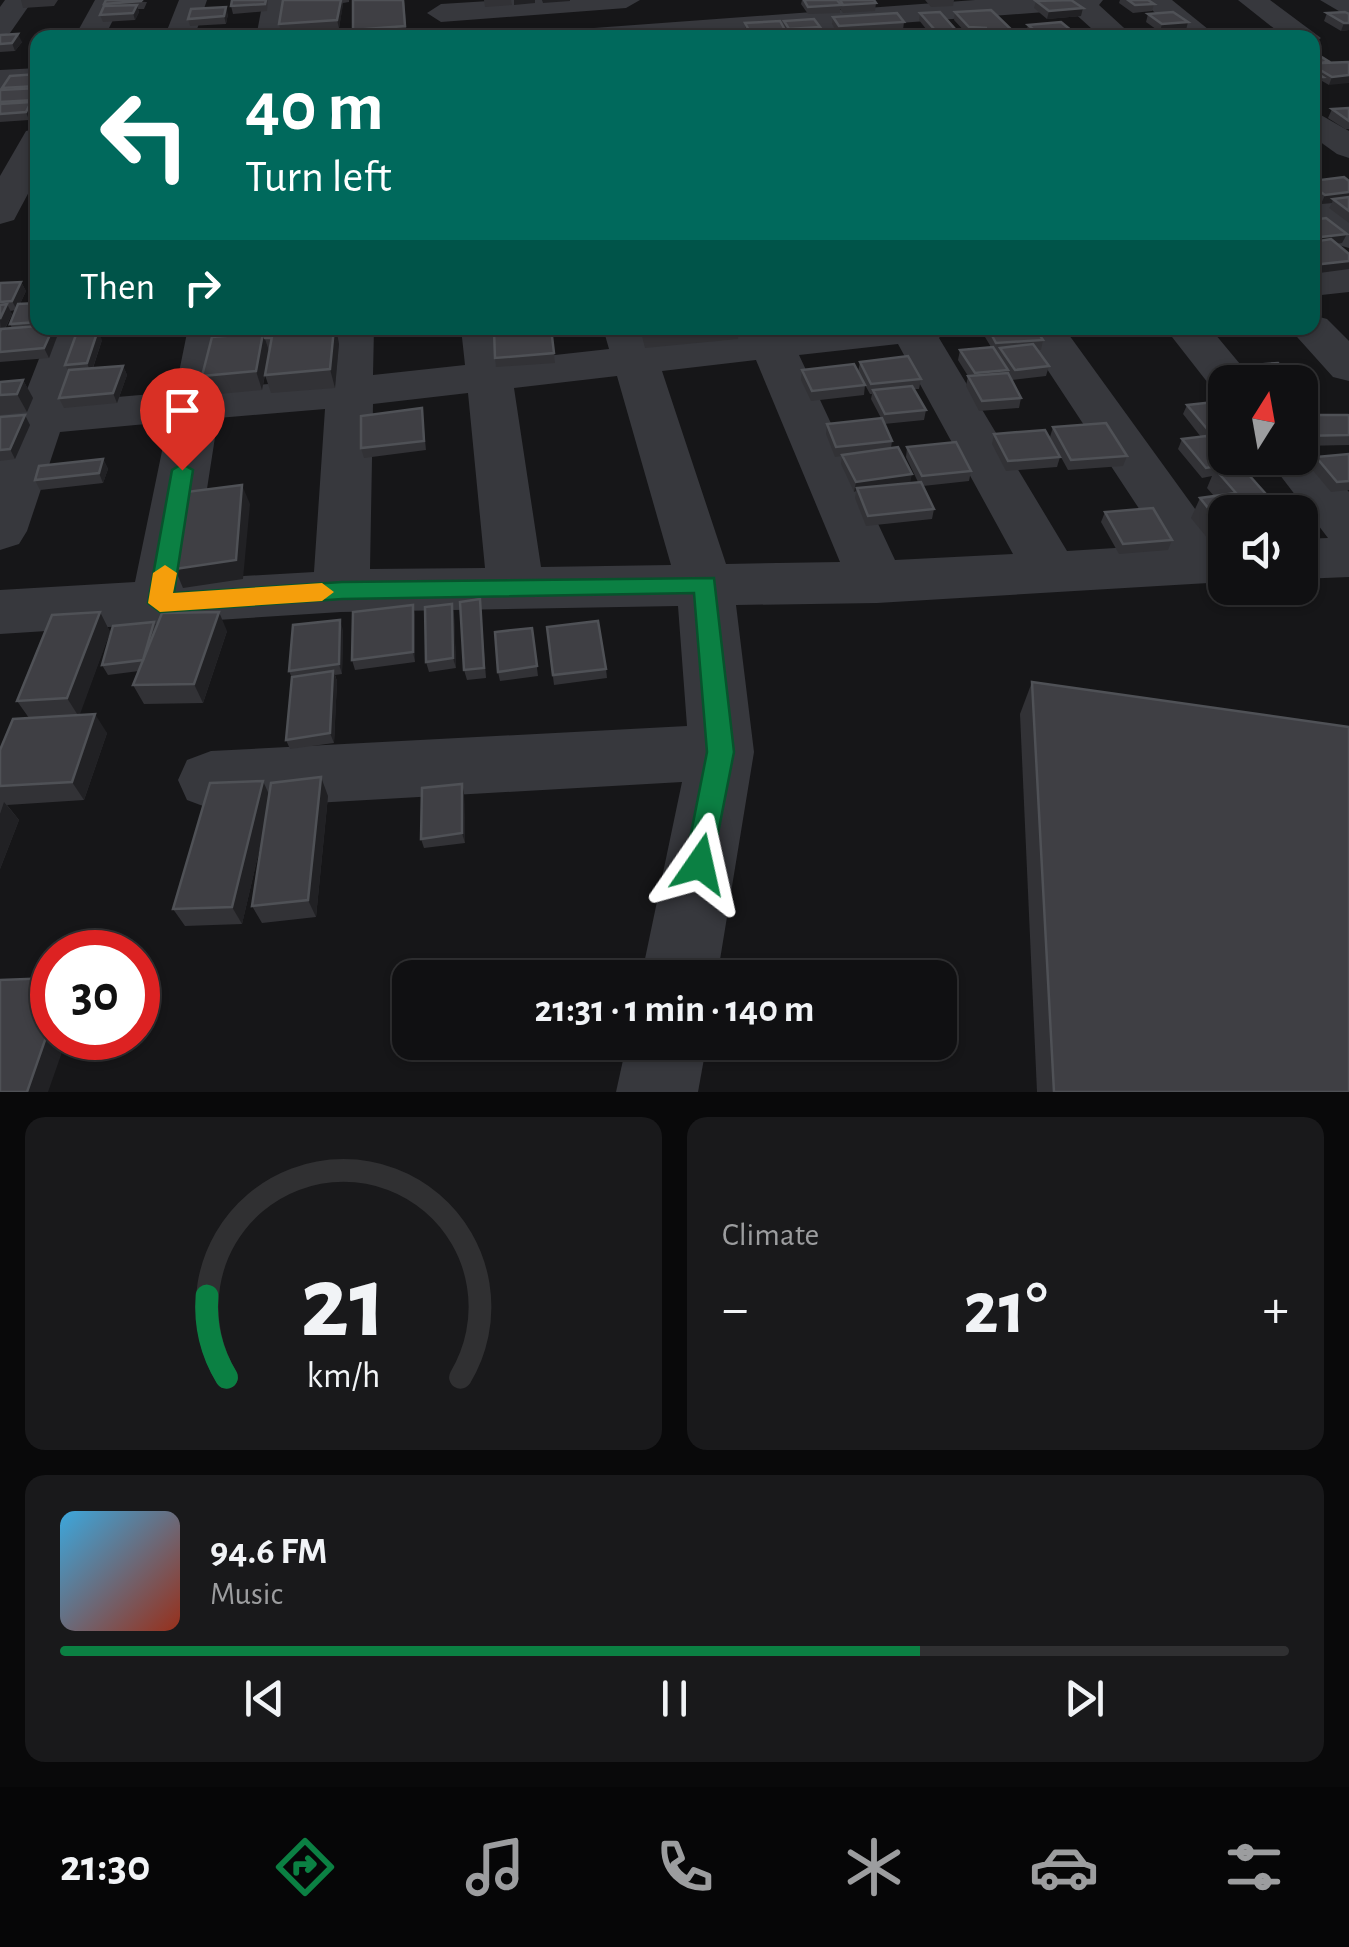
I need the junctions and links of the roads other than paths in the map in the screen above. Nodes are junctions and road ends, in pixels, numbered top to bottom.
1 (19, 0) edge
2 (109, 0) edge
3 (193, 0) edge
4 (277, 0) edge
5 (626, 0) edge
6 (724, 0) edge
7 (1090, 0) edge
8 (1154, 0) edge
9 (1252, 0) edge
10 (1334, 0) edge
11 (1078, 1) edge
12 (992, 7) junction
13 (1349, 9) edge
14 (900, 14) junction
15 (442, 17) edge
16 (0, 27) edge
17 (826, 29) edge
18 (93, 30) edge
19 (182, 30) edge
20 (272, 30) edge
21 (741, 30) edge
22 (798, 30) edge
23 (915, 30) edge
24 (1014, 30) edge
25 (1111, 30) edge
26 (1193, 30) edge
27 (1296, 30) edge
28 (30, 78) edge
29 (0, 80) edge
30 (1320, 126) edge
31 (1349, 147) edge
32 (30, 154) edge
33 (1320, 211) edge
34 (0, 212) edge
35 (1349, 236) edge
36 (1349, 279) edge
37 (1320, 282) edge
38 (68, 335) edge
39 (209, 335) edge
40 (352, 335) edge
41 (484, 335) edge
42 (768, 335) edge
43 (920, 335) edge
44 (1047, 335) edge
45 (1193, 335) edge
46 (1318, 335) edge
47 (628, 344) edge
48 (1218, 365) edge
49 (1349, 367) edge
50 (487, 377) junction
51 (348, 392) junction
52 (194, 404) junction
53 (20, 420) edge
54 (1306, 475) edge
55 (1349, 527) edge
56 (0, 530) edge
57 (1208, 553) edge
58 (1349, 557) edge
59 (1318, 558) edge
60 (1208, 562) edge
61 (1050, 569) junction
62 (877, 582) junction
63 (705, 584) junction
64 (516, 588) junction
65 (342, 591) junction
66 (160, 603) junction
67 (0, 612) edge
68 (721, 752) junction
69 (211, 780) edge
70 (682, 960) edge
71 (663, 1060) edge
72 (657, 1092) edge

1 - 16 street
2 - 18 street
3 - 19 street
4 - 20 street
5 - 15 street
6 - 21 street
7 - 11 street
8 - 26 street
9 - 27 street
10 - 13 street
11 - 12 street
11 - 25 street
12 - 14 street
12 - 24 street
14 - 17 street
14 - 23 street
17 - 22 street
28 - 29 street
30 - 31 street
32 - 34 street
33 - 35 street
36 - 37 street
38 - 53 street
39 - 52 street
40 - 51 street
41 - 50 street
42 - 47 street
42 - 62 street
43 - 61 street
44 - 57 street
45 - 48 street
46 - 49 street
47 - 50 street
47 - 63 street
50 - 51 street
50 - 64 street
51 - 52 street
51 - 65 street
52 - 53 street
52 - 66 street
53 - 56 street
54 - 55 street
58 - 59 street
60 - 61 street
61 - 62 street
62 - 63 street
63 - 64 street
63 - 68 street
64 - 65 street
65 - 66 street
66 - 67 street
68 - 69 street
68 - 70 street
71 - 72 street

